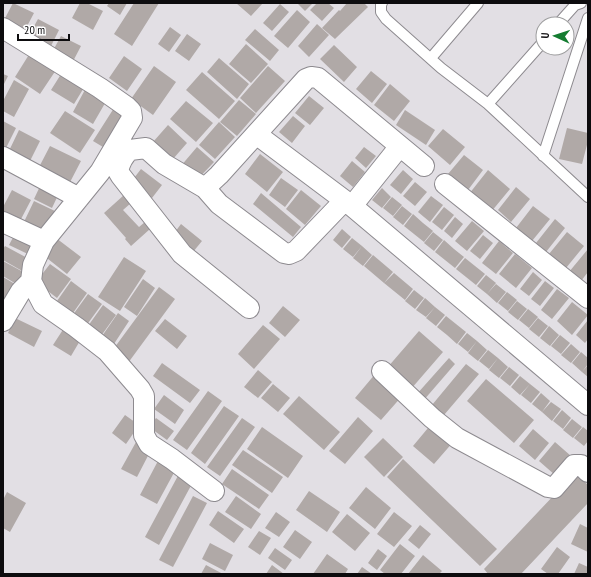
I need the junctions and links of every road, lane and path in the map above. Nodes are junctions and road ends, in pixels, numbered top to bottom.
1 (382, 3) edge
2 (478, 3) edge
3 (581, 3) edge
4 (565, 16) edge
5 (588, 18) edge
6 (3, 28) edge
7 (535, 51) edge
8 (431, 58) junction
9 (488, 104) junction
10 (256, 134) junction
11 (400, 146) junction
12 (543, 156) junction
13 (3, 158) edge
14 (424, 166) dead end
15 (444, 184) dead end
16 (205, 188) junction
17 (588, 197) edge
18 (78, 198) junction
19 (348, 203) junction
20 (3, 222) edge
21 (44, 241) junction
22 (31, 280) junction
23 (588, 298) edge
24 (249, 308) dead end
25 (3, 321) edge
26 (382, 371) dead end
27 (588, 405) edge
28 (588, 472) edge
29 (214, 490) dead end

1 - 8 lane
2 - 8 lane
3 - 4 lane
5 - 12 lane
6 - 18 street
7 - 9 lane
8 - 9 lane
9 - 12 lane
10 - 11 street
10 - 16 street
10 - 19 street
11 - 14 street
11 - 19 street
12 - 17 lane
13 - 18 street
15 - 23 street
16 - 19 street
16 - 24 street
18 - 21 street
19 - 27 street
20 - 21 street
21 - 22 street
22 - 25 street
22 - 29 street
26 - 28 street

